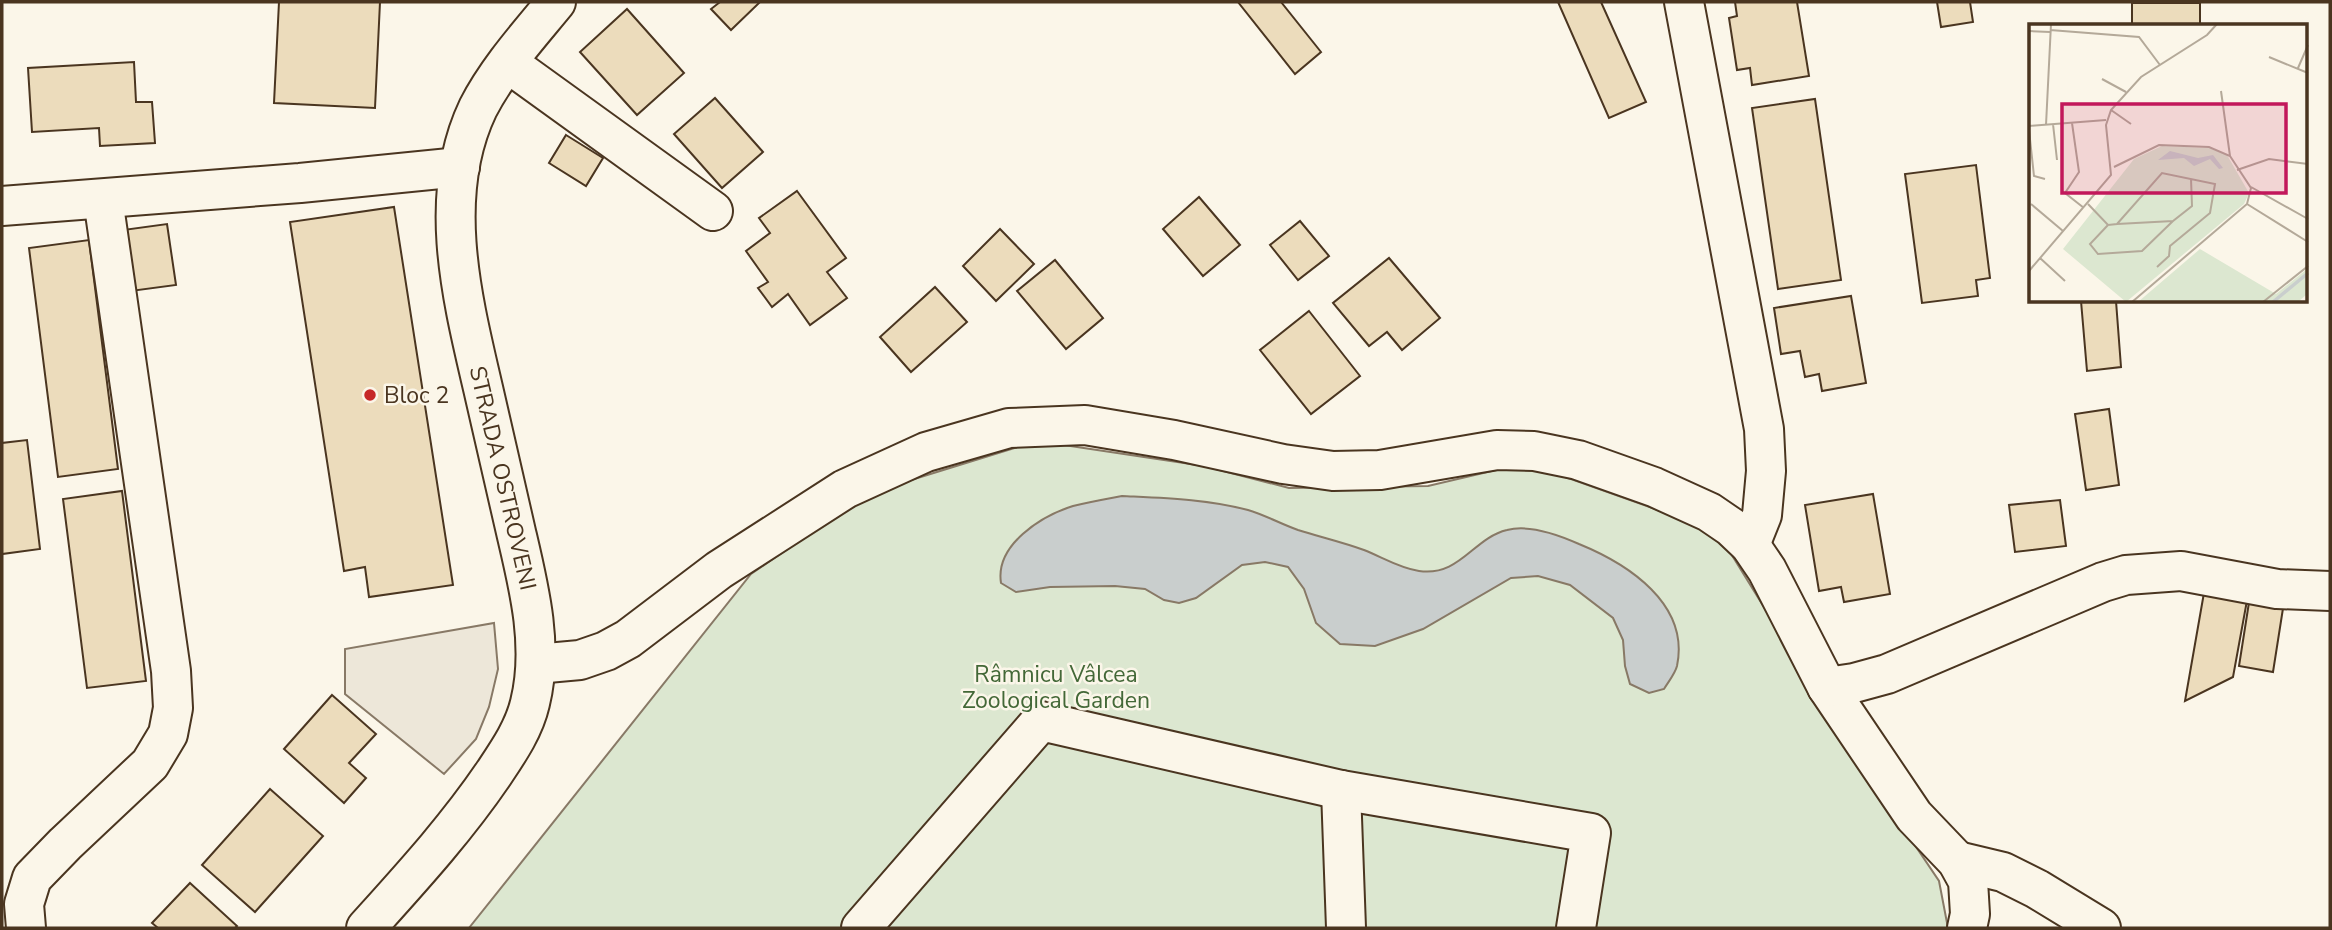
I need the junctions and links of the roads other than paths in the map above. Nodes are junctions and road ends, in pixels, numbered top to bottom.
1 (556, 2) edge
2 (1684, 2) edge
3 (508, 63) junction
4 (460, 167) junction
5 (103, 199) junction
6 (2, 206) edge
7 (713, 211) dead end
8 (1750, 545) junction
9 (2330, 591) edge
10 (536, 664) junction
11 (1826, 687) junction
12 (1341, 790) junction
13 (1963, 872) junction
14 (26, 928) edge
15 (366, 928) edge
16 (861, 928) edge
17 (1346, 928) edge
18 (1576, 928) edge
19 (1968, 928) edge
20 (2101, 928) edge

1 - 3 street, STRADA OSTROVENI
2 - 8 street
3 - 4 street, STRADA OSTROVENI
3 - 7 street
4 - 5 street
4 - 10 street, STRADA OSTROVENI
5 - 6 street
5 - 14 street
8 - 10 street
8 - 11 street
9 - 11 street
10 - 15 street, STRADA OSTROVENI
11 - 13 street
12 - 16 street
12 - 17 street
12 - 18 street
13 - 19 street
13 - 20 street

